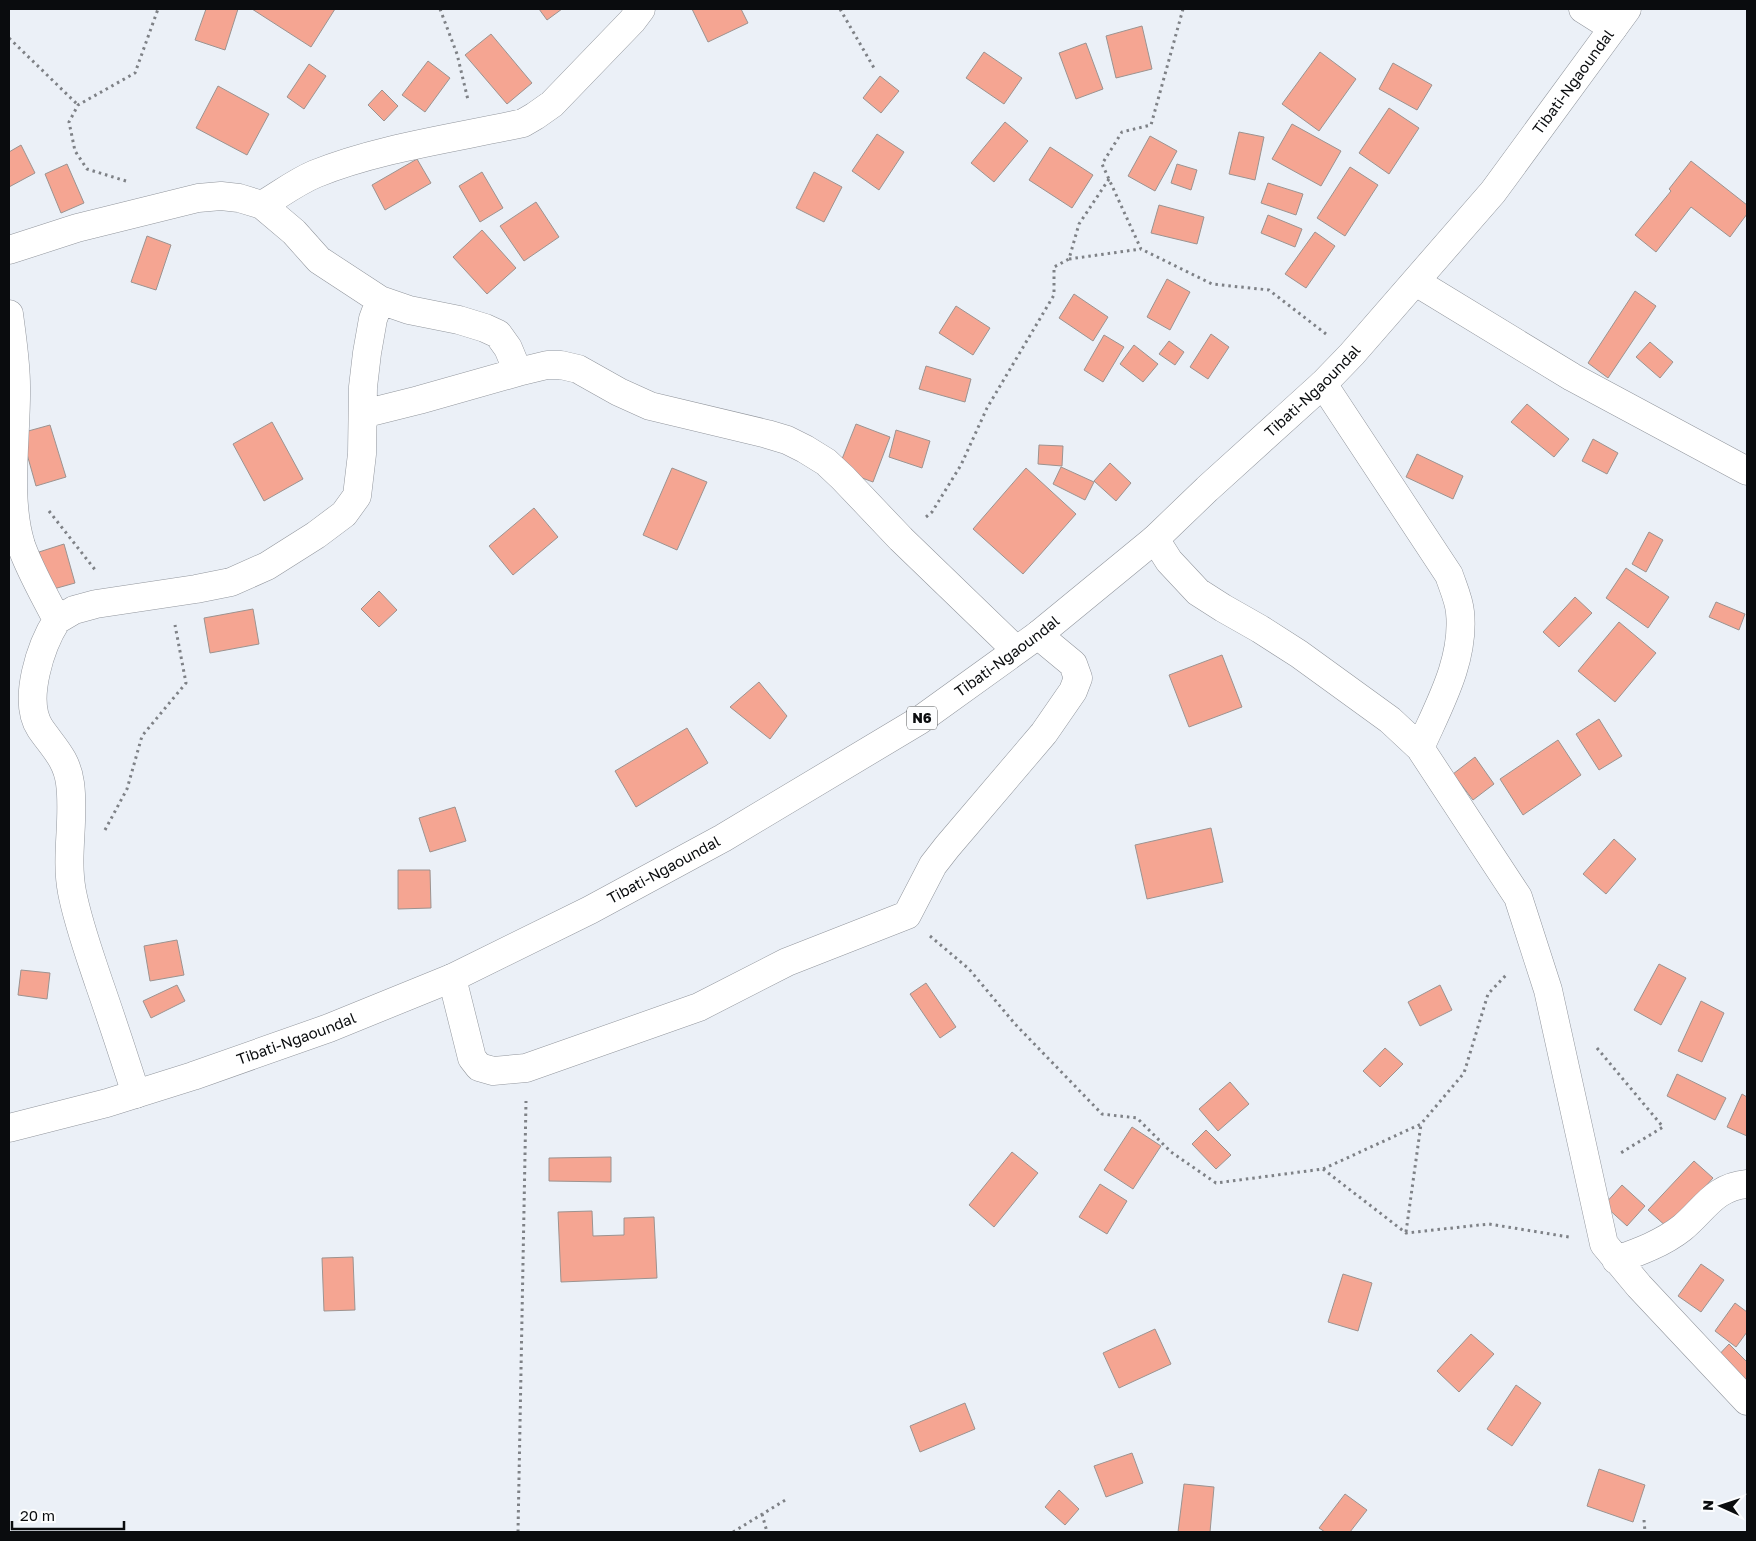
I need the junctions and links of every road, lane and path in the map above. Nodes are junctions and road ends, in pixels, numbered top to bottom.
1 (158, 9) edge
2 (440, 9) edge
3 (641, 9) edge
4 (840, 9) edge
5 (1183, 9) edge
6 (1583, 9) edge
7 (1620, 18) edge
8 (9, 38) edge
9 (874, 68) dead end
10 (78, 105) junction
11 (476, 132) junction
12 (1109, 179) junction
13 (169, 205) junction
14 (262, 205) junction
15 (1141, 249) junction
16 (9, 250) edge
17 (1069, 259) junction
18 (1416, 282) junction
19 (380, 300) junction
20 (9, 314) edge
21 (1352, 354) junction
22 (518, 372) junction
23 (1323, 384) junction
24 (363, 414) junction
25 (1747, 471) edge
26 (46, 506) dead end
27 (901, 538) junction
28 (1155, 540) junction
29 (170, 593) junction
30 (120, 600) junction
31 (57, 620) junction
32 (1027, 642) junction
33 (1420, 748) junction
34 (104, 832) dead end
35 (907, 915) junction
36 (1534, 946) junction
37 (452, 978) junction
38 (1592, 1043) dead end
39 (526, 1068) junction
40 (136, 1094) junction
41 (1421, 1124) junction
42 (9, 1128) edge
43 (1323, 1169) junction
44 (1589, 1174) junction
45 (1747, 1184) edge
46 (1406, 1233) junction
47 (1610, 1252) junction
48 (1747, 1400) edge
49 (787, 1499) dead end
50 (762, 1514) junction
51 (1644, 1520) dead end
52 (518, 1532) edge
53 (733, 1532) edge
54 (767, 1532) edge
55 (1645, 1532) edge

1 - 10 path
2 - 11 path
3 - 11 main road
4 - 9 path
5 - 12 path
6 - 7 main road
7 - 18 main road, Tibati-Ngaoundal / N6
8 - 10 path
10 - 13 path
11 - 14 main road
12 - 15 path
12 - 17 path
13 - 14 main road
13 - 16 main road
14 - 19 main road
15 - 17 path
15 - 21 path
17 - 27 path
18 - 21 main road, Tibati-Ngaoundal / N6
18 - 25 main road
19 - 22 main road
19 - 24 main road
20 - 31 main road
21 - 23 main road, Tibati-Ngaoundal / N6
22 - 24 main road
22 - 27 main road
23 - 28 main road, Tibati-Ngaoundal / N6
23 - 33 main road
24 - 29 main road
26 - 30 path
27 - 32 main road
28 - 32 main road, Tibati-Ngaoundal / N6
28 - 33 main road
29 - 30 main road
29 - 34 path
30 - 31 main road
31 - 40 main road
32 - 35 main road
32 - 37 main road, Tibati-Ngaoundal / N6
33 - 36 main road
35 - 39 main road
35 - 43 path
36 - 41 path
36 - 44 main road
37 - 39 main road
37 - 40 main road, Tibati-Ngaoundal / N6
38 - 44 path
39 - 52 path
40 - 42 main road, Tibati-Ngaoundal / N6
41 - 43 path
41 - 46 path
43 - 46 path
44 - 47 main road
45 - 47 main road
46 - 47 path
47 - 48 main road
49 - 50 path
50 - 53 path
50 - 54 path
51 - 55 path

